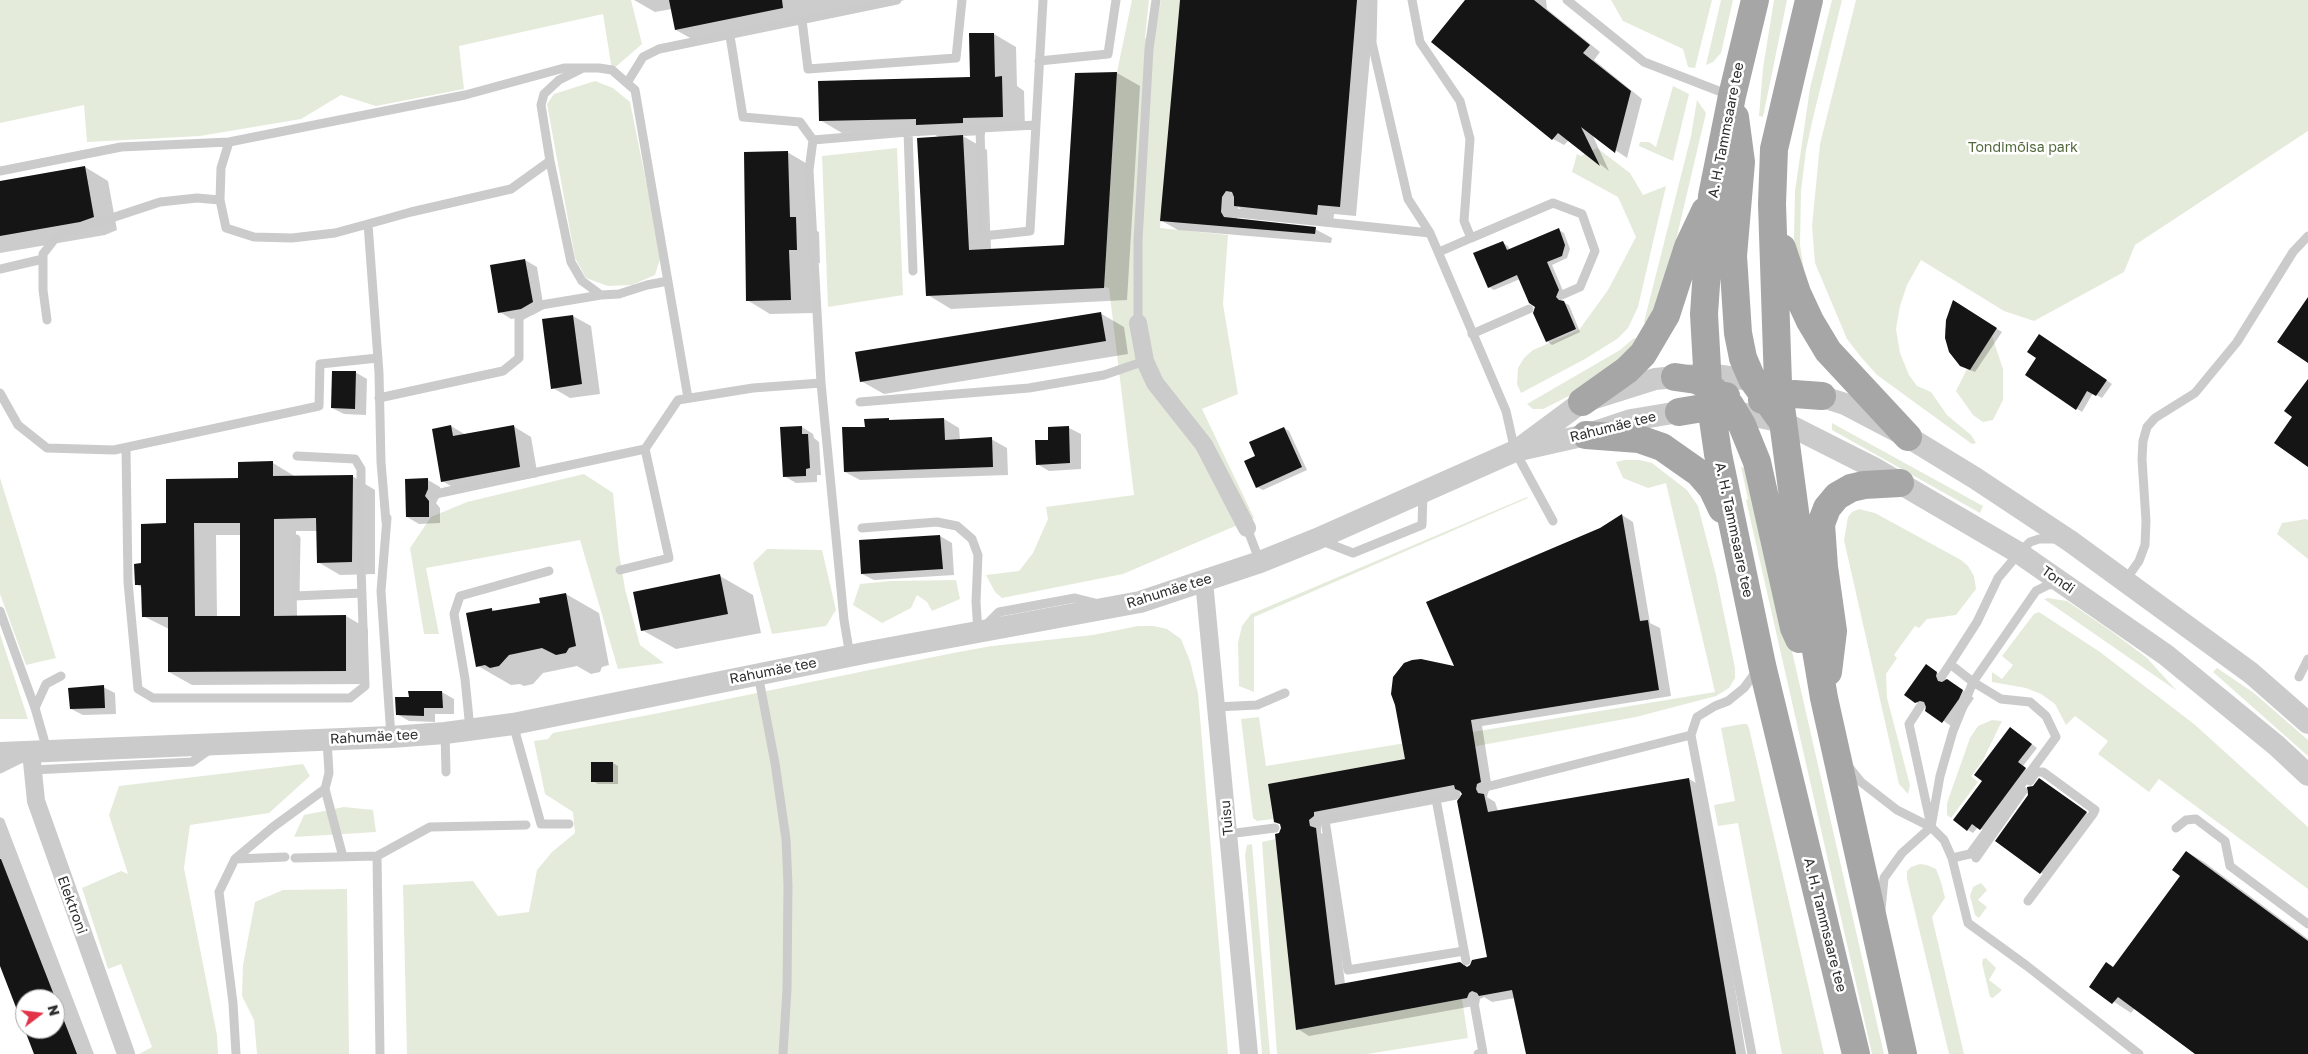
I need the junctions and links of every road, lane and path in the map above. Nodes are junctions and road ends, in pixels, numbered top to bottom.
1 (897, 0) edge
2 (962, 0) edge
3 (1043, 0) edge
4 (1116, 0) edge
5 (1156, 0) edge
6 (1373, 0) edge
7 (1412, 0) edge
8 (1568, 0) edge
9 (1755, 0) edge
10 (1809, 0) edge
11 (802, 20) junction
12 (730, 36) junction
13 (1040, 61) junction
14 (584, 68) junction
15 (627, 83) junction
16 (1732, 96) junction
17 (1036, 126) junction
18 (980, 128) junction
19 (908, 132) junction
20 (813, 140) junction
21 (229, 142) junction
22 (550, 161) junction
23 (0, 171) edge
24 (1712, 196) junction
25 (1228, 197) dead end
26 (220, 200) junction
27 (1772, 204) junction
28 (368, 224) junction
29 (1430, 233) junction
30 (2308, 236) edge
31 (1471, 238) junction
32 (1439, 252) junction
33 (43, 259) junction
34 (0, 269) edge
35 (913, 271) dead end
36 (668, 281) junction
37 (601, 295) junction
38 (1562, 295) dead end
39 (1529, 309) dead end
40 (47, 320) dead end
41 (1138, 323) joint
42 (1472, 334) junction
43 (378, 358) junction
44 (1145, 361) junction
45 (1675, 377) joint
46 (821, 383) junction
47 (0, 392) edge
48 (1772, 396) junction
49 (1822, 396) joint
50 (379, 398) junction
51 (688, 398) junction
52 (1716, 398) junction
53 (860, 402) dead end
54 (1582, 402) junction
55 (1679, 412) joint
56 (1586, 435) junction
57 (1908, 437) junction
58 (126, 448) junction
59 (645, 449) junction
60 (1515, 451) junction
61 (297, 456) dead end
62 (1900, 483) junction
63 (431, 495) dead end
64 (391, 506) dead end
65 (1553, 521) dead end
66 (386, 522) junction
67 (862, 528) dead end
68 (1247, 528) joint
69 (1735, 537) junction
70 (296, 539) dead end
71 (2070, 541) junction
72 (2019, 553) junction
73 (1260, 562) junction
74 (548, 570) dead end
75 (620, 570) dead end
76 (1204, 581) junction
77 (2125, 581) junction
78 (2065, 584) junction
79 (362, 593) junction
80 (0, 611) edge
81 (978, 632) junction
82 (850, 656) junction
83 (2308, 659) edge
84 (1950, 664) junction
85 (1762, 665) junction
86 (758, 674) junction
87 (61, 676) dead end
88 (1942, 676) dead end
89 (2299, 676) dead end
90 (1973, 682) junction
91 (1286, 693) dead end
92 (1824, 698) junction
93 (1216, 707) junction
94 (1920, 707) dead end
95 (35, 708) junction
96 (2308, 723) edge
97 (513, 724) junction
98 (470, 729) junction
99 (445, 733) junction
100 (1692, 735) junction
101 (391, 737) junction
102 (327, 740) junction
103 (1836, 750) junction
104 (0, 753) edge
105 (37, 758) junction
106 (0, 769) edge
107 (446, 772) dead end
108 (2308, 776) edge
109 (1482, 788) dead end
110 (325, 789) junction
111 (1456, 795) dead end
112 (1436, 799) junction
113 (1325, 820) junction
114 (1315, 822) dead end
115 (569, 824) dead end
116 (526, 825) dead end
117 (1931, 827) junction
118 (1275, 828) dead end
119 (2176, 828) dead end
120 (1228, 834) junction
121 (377, 856) junction
122 (285, 857) dead end
123 (343, 857) junction
124 (235, 858) junction
125 (295, 858) dead end
126 (1952, 858) junction
127 (1976, 858) dead end
128 (2028, 901) dead end
129 (2308, 924) edge
130 (1878, 947) junction
131 (1464, 951) junction
132 (1466, 961) dead end
133 (1473, 997) dead end
134 (126, 1054) edge
135 (236, 1054) edge
136 (380, 1054) edge
137 (783, 1054) edge
138 (1249, 1054) edge
139 (1478, 1054) edge
140 (1752, 1054) edge
141 (1856, 1054) edge
142 (1903, 1054) edge
143 (2139, 1054) edge

1 - 11 lane
2 - 11 lane
3 - 13 lane
4 - 13 lane
5 - 41 lane
6 - 29 lane
7 - 31 lane
8 - 16 lane
9 - 16 main road, A. H. Tammsaare tee
10 - 27 main road
11 - 12 lane
12 - 15 lane
12 - 20 lane
13 - 17 lane
14 - 15 lane
14 - 21 lane
14 - 22 lane
15 - 36 lane
16 - 24 main road, A. H. Tammsaare tee
16 - 48 main road
17 - 18 lane
17 - 18 lane
18 - 19 lane
19 - 20 lane
19 - 35 lane
20 - 46 lane
21 - 23 lane
21 - 26 lane
22 - 28 lane
22 - 37 lane
24 - 52 main road, A. H. Tammsaare tee
24 - 54 main road
25 - 29 lane
26 - 28 lane
26 - 33 lane
27 - 48 main road
27 - 57 main road
28 - 43 lane
29 - 32 lane
30 - 77 lane
31 - 32 lane
31 - 38 lane
32 - 42 lane
33 - 34 lane
33 - 40 lane
36 - 37 lane
36 - 51 lane
37 - 50 lane
39 - 42 lane
41 - 44 street
42 - 60 lane
43 - 50 lane
43 - 58 lane
44 - 53 lane
44 - 68 street
45 - 52 main road
45 - 54 street, Rahumäe tee
46 - 51 lane
46 - 82 lane
47 - 58 lane
48 - 49 main road
48 - 52 main road
48 - 52 street, Tondi
48 - 62 street, Tondi
48 - 92 main road
49 - 57 street
50 - 66 lane
51 - 59 lane
52 - 55 main road
52 - 69 main road, A. H. Tammsaare tee
52 - 92 main road, A. H. Tammsaare tee
54 - 60 street, Rahumäe tee
55 - 56 street, Rahumäe tee
56 - 60 street, Rahumäe tee
56 - 69 main road
57 - 71 street
58 - 79 lane
59 - 63 lane
59 - 75 lane
60 - 65 lane
60 - 73 street, Rahumäe tee
61 - 79 lane
62 - 72 street, Tondi
62 - 92 main road
64 - 66 lane
66 - 101 lane
67 - 81 lane
68 - 73 lane
69 - 85 main road, A. H. Tammsaare tee
70 - 79 lane
71 - 72 lane
71 - 77 street
72 - 78 street, Tondi
72 - 84 lane
73 - 76 street, Rahumäe tee
74 - 98 lane
76 - 81 street, Rahumäe tee
76 - 93 street, Tuisu
77 - 96 street
78 - 90 lane
78 - 108 street, Tondi
80 - 95 lane
81 - 82 street, Rahumäe tee
82 - 86 street, Rahumäe tee
83 - 89 lane
84 - 88 lane
84 - 90 lane
85 - 100 lane
85 - 141 main road, A. H. Tammsaare tee
86 - 97 street, Rahumäe tee
86 - 137 lane
87 - 95 lane
90 - 117 lane
90 - 126 lane
91 - 93 lane
92 - 103 main road
93 - 120 street, Tuisu
94 - 117 lane
95 - 105 lane
97 - 98 street, Rahumäe tee
97 - 115 lane
98 - 99 street, Rahumäe tee
99 - 101 street, Rahumäe tee
99 - 107 lane
100 - 109 lane
100 - 140 lane
101 - 102 street, Rahumäe tee
102 - 105 street, Rahumäe tee
102 - 110 lane
103 - 117 lane
103 - 130 main road
104 - 105 street, Rahumäe tee
105 - 106 lane
105 - 134 street, Elektroni
110 - 123 lane
110 - 124 lane
111 - 112 lane
112 - 113 lane
112 - 131 lane
113 - 114 lane
113 - 131 lane
116 - 121 lane
117 - 126 lane
117 - 130 lane
118 - 120 lane
119 - 129 lane
120 - 138 street, Tuisu
121 - 123 lane
121 - 136 lane
122 - 124 lane
123 - 125 lane
124 - 135 lane
126 - 143 lane
127 - 128 lane
130 - 142 main road
131 - 132 lane
133 - 139 lane

